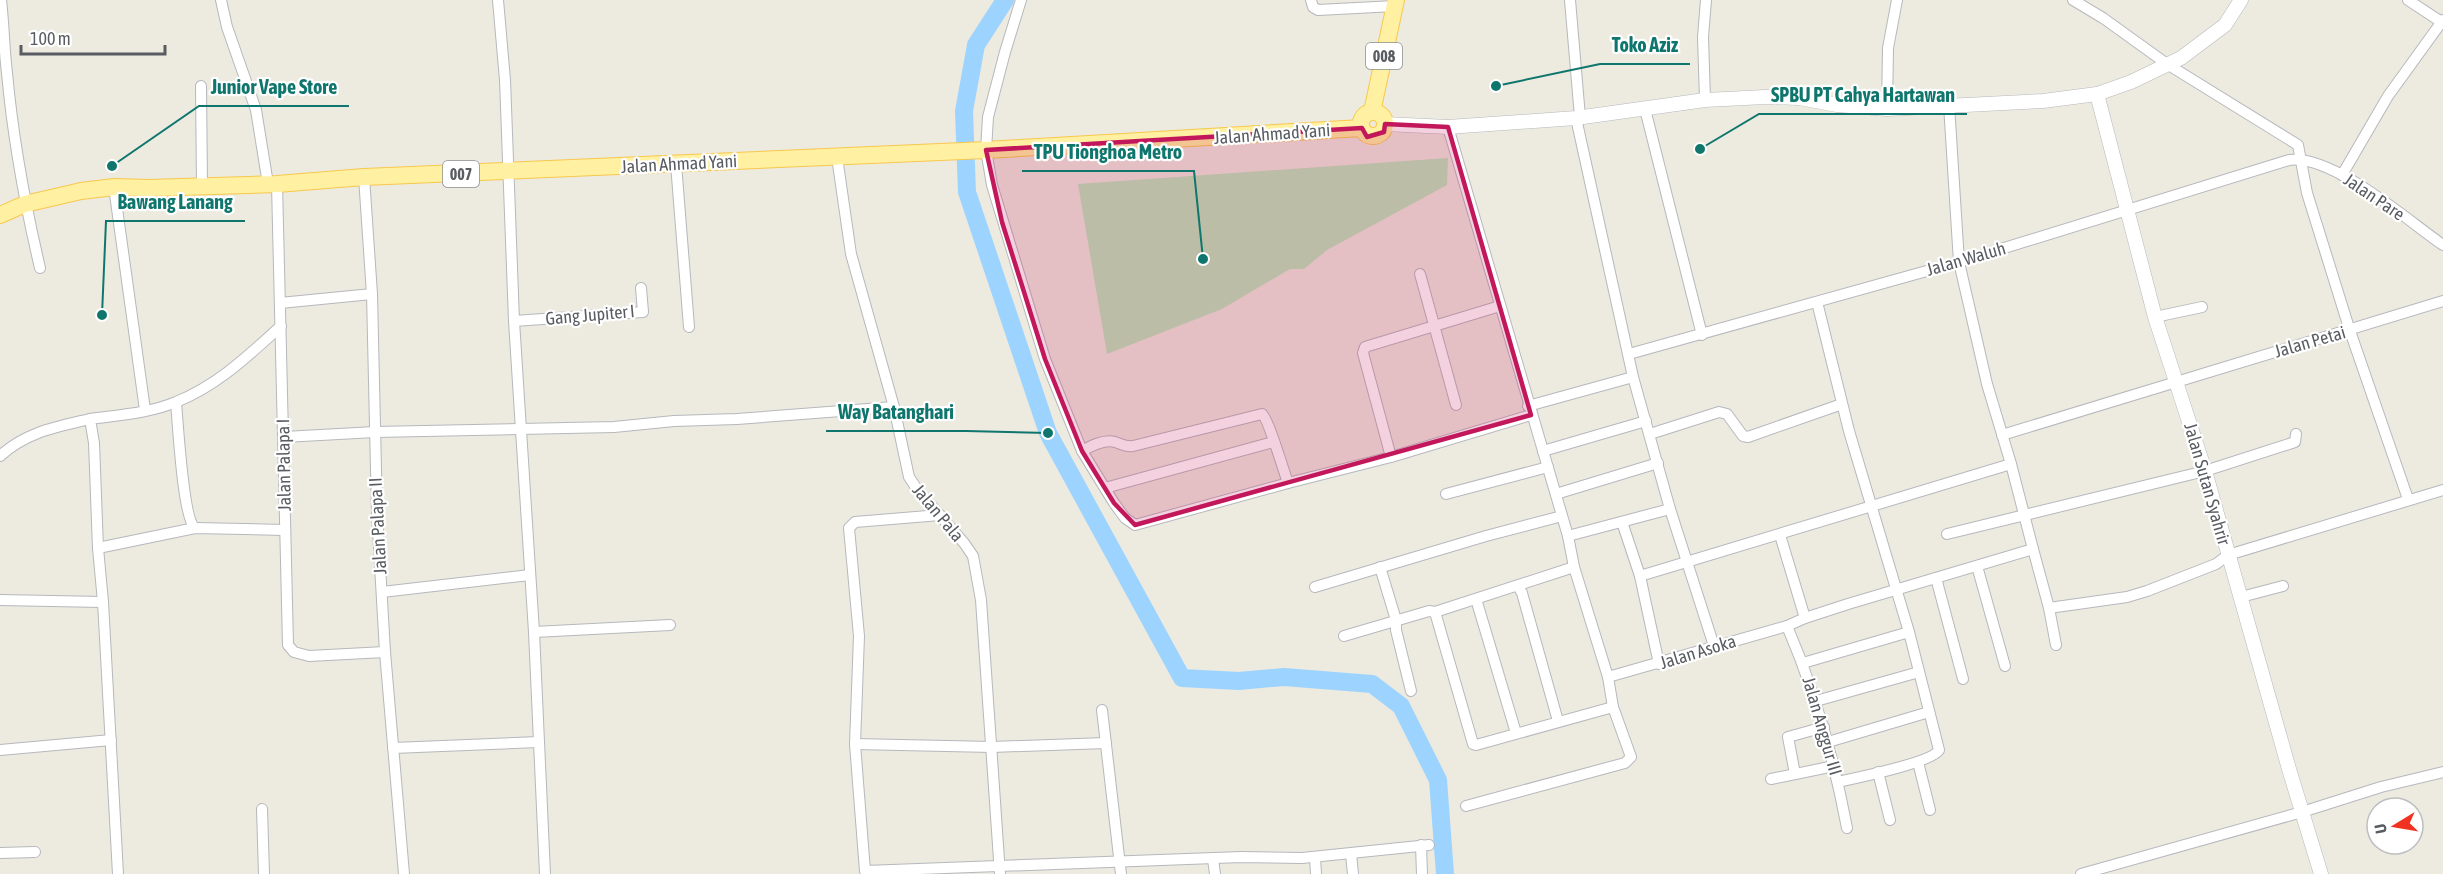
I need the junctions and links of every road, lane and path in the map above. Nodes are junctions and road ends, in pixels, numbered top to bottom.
1 (1, 0) edge
2 (221, 0) edge
3 (498, 0) edge
4 (1022, 0) edge
5 (1311, 0) edge
6 (1570, 0) edge
7 (1706, 0) edge
8 (1898, 0) edge
9 (2073, 0) edge
10 (2241, 0) edge
11 (2408, 0) edge
12 (1395, 3) edge
13 (2443, 22) edge
14 (2168, 64) junction
15 (3, 71) edge
16 (201, 86) dead end
17 (2097, 94) junction
18 (1705, 100) junction
19 (1949, 105) junction
20 (1645, 109) junction
21 (1887, 109) junction
22 (1372, 112) junction
23 (1578, 118) junction
24 (1385, 124) junction
25 (1448, 127) junction
26 (1362, 128) junction
27 (982, 151) junction
28 (837, 157) junction
29 (2301, 158) junction
30 (676, 164) junction
31 (508, 172) junction
32 (2342, 175) junction
33 (364, 177) junction
34 (273, 184) junction
35 (202, 186) junction
36 (114, 188) junction
37 (25, 204) junction
38 (2125, 210) junction
39 (0, 216) edge
40 (2443, 245) edge
41 (1959, 262) junction
42 (40, 268) dead end
43 (1420, 274) dead end
44 (641, 288) dead end
45 (372, 294) junction
46 (2443, 301) edge
47 (1817, 302) junction
48 (280, 303) junction
49 (1500, 306) junction
50 (2202, 307) dead end
51 (2155, 317) junction
52 (514, 321) junction
53 (281, 326) junction
54 (1435, 326) junction
55 (689, 327) dead end
56 (2350, 331) junction
57 (1702, 335) junction
58 (1629, 354) junction
59 (1633, 377) junction
60 (2177, 382) junction
61 (176, 403) junction
62 (1842, 404) junction
63 (1456, 405) dead end
64 (894, 407) junction
65 (145, 410) junction
66 (1530, 411) junction
67 (90, 419) junction
68 (1646, 420) junction
69 (520, 430) junction
70 (375, 432) junction
71 (1650, 434) junction
72 (2296, 434) dead end
73 (2002, 435) junction
74 (284, 437) junction
75 (1273, 442) junction
76 (1082, 451) junction
77 (1543, 451) junction
78 (0, 456) edge
79 (1391, 457) junction
80 (1658, 463) junction
81 (2011, 464) junction
82 (1548, 467) junction
83 (2205, 471) junction
84 (1288, 483) junction
85 (1105, 488) junction
86 (2443, 490) edge
87 (1446, 494) dead end
88 (1556, 494) junction
89 (2408, 499) junction
90 (1871, 507) junction
91 (1670, 509) junction
92 (2024, 514) junction
93 (940, 515) junction
94 (1562, 516) junction
95 (1622, 522) junction
96 (195, 528) junction
97 (285, 530) junction
98 (1947, 534) dead end
99 (1780, 535) junction
100 (1568, 536) junction
101 (98, 548) junction
102 (2033, 549) junction
103 (2228, 555) junction
104 (1687, 563) junction
105 (1977, 566) junction
106 (1380, 567) junction
107 (1574, 567) junction
108 (530, 575) junction
109 (1640, 576) junction
110 (1936, 578) junction
111 (1518, 586) junction
112 (2283, 586) dead end
113 (1315, 587) dead end
114 (1897, 591) junction
115 (382, 592) junction
116 (2241, 597) junction
117 (1476, 599) junction
118 (0, 600) edge
119 (103, 602) junction
120 (2049, 608) junction
121 (1435, 612) junction
122 (1805, 618) junction
123 (1396, 620) junction
124 (670, 625) dead end
125 (1787, 626) junction
126 (534, 632) junction
127 (1910, 632) junction
128 (1344, 636) dead end
129 (2056, 645) dead end
130 (1714, 646) junction
131 (386, 652) junction
132 (1803, 663) junction
133 (1659, 664) junction
134 (2005, 666) dead end
135 (1919, 672) junction
136 (1608, 677) junction
137 (1963, 679) dead end
138 (1411, 691) dead end
139 (1816, 701) junction
140 (1613, 707) junction
141 (1102, 710) dead end
142 (1929, 712) junction
143 (1558, 721) junction
144 (1824, 728) junction
145 (1516, 733) junction
146 (111, 740) junction
147 (538, 742) junction
148 (1828, 742) junction
149 (1106, 743) junction
150 (855, 744) junction
151 (992, 747) junction
152 (393, 748) junction
153 (0, 750) edge
154 (1918, 762) junction
155 (1834, 766) junction
156 (1878, 772) junction
157 (2443, 772) edge
158 (1795, 774) junction
159 (1771, 779) dead end
160 (1838, 782) junction
161 (1466, 806) dead end
162 (262, 808) dead end
163 (1930, 810) dead end
164 (2302, 812) junction
165 (1890, 820) dead end
166 (1847, 828) dead end
167 (35, 852) dead end
168 (0, 853) edge
169 (1351, 854) junction
170 (1315, 857) junction
171 (1213, 860) junction
172 (1120, 869) edge
173 (1000, 871) edge
174 (118, 874) edge
175 (264, 874) edge
176 (404, 874) edge
177 (545, 874) edge
178 (1215, 874) edge
179 (1316, 874) edge
180 (1353, 874) edge
181 (1422, 874) edge
182 (2081, 874) edge
183 (2321, 874) edge

1 - 15 street
2 - 34 street, Jalan Palapa I
3 - 31 street
4 - 27 street
5 - 12 street
6 - 23 street
7 - 18 street
8 - 21 street
9 - 14 street
10 - 14 street
11 - 13 street
12 - 22 main road, 008
13 - 32 street
14 - 17 street
14 - 29 street
15 - 37 street
16 - 35 street
17 - 19 street
17 - 38 street, Jalan Sutan Syahrir
18 - 20 street
18 - 21 street
19 - 21 street
19 - 41 street
20 - 23 street
20 - 57 street
22 - 24 main road
22 - 26 main road, 008
23 - 25 street
23 - 58 street
24 - 25 street
24 - 26 main road
25 - 49 street
26 - 27 main road, Jalan Ahmad Yani / 007
27 - 28 main road, Jalan Ahmad Yani / 007
27 - 76 street
28 - 30 main road, Jalan Ahmad Yani / 007
28 - 64 street, Jalan Pala
29 - 32 street, Jalan Pare
29 - 38 street, Jalan Waluh
29 - 56 street
30 - 31 main road, Jalan Ahmad Yani / 007
30 - 55 street
31 - 33 main road, Jalan Ahmad Yani / 007
31 - 52 street
32 - 40 street, Jalan Pare
33 - 34 main road, Jalan Ahmad Yani / 007
33 - 45 street, Jalan Palapa II
34 - 35 main road, Jalan Ahmad Yani / 007
34 - 48 street, Jalan Palapa I
35 - 36 main road, Jalan Ahmad Yani / 007
36 - 37 main road, Jalan Ahmad Yani / 007
36 - 65 street
37 - 39 main road, Jalan Ahmad Yani / 007
37 - 42 street
38 - 41 street, Jalan Waluh
38 - 51 street, Jalan Sutan Syahrir
41 - 47 street, Jalan Waluh
41 - 73 street
43 - 54 street
44 - 52 street, Gang Jupiter I
45 - 48 street
45 - 70 street, Jalan Palapa II
46 - 56 street, Jalan Petai
47 - 57 street, Jalan Waluh
47 - 62 street
48 - 53 street, Jalan Palapa I
49 - 54 street
49 - 66 street
50 - 51 street
51 - 60 street, Jalan Sutan Syahrir
52 - 69 street
53 - 61 street
53 - 74 street, Jalan Palapa I
54 - 63 street
54 - 79 street
56 - 60 street, Jalan Petai
56 - 89 street
57 - 58 street, Jalan Waluh
58 - 59 street
59 - 66 street
59 - 68 street
60 - 73 street, Jalan Petai
60 - 83 street, Jalan Sutan Syahrir
61 - 65 street
61 - 96 street
62 - 71 street
62 - 90 street
64 - 69 street
64 - 93 street, Jalan Pala
65 - 67 street
66 - 77 street
66 - 79 street
67 - 78 street
67 - 101 street
68 - 71 street
68 - 77 street
69 - 70 street
69 - 108 street
70 - 74 street
70 - 115 street, Jalan Palapa II
71 - 80 street
72 - 83 street
73 - 81 street
74 - 97 street, Jalan Palapa I
75 - 76 street
75 - 84 street
75 - 85 street
76 - 85 street
77 - 82 street
79 - 84 street
80 - 88 street
80 - 91 street
81 - 90 street
81 - 92 street
82 - 87 street
82 - 88 street
83 - 92 street
83 - 103 street, Jalan Sutan Syahrir
84 - 85 street
86 - 89 street
88 - 94 street
89 - 103 street
90 - 99 street
90 - 114 street
91 - 95 street
91 - 104 street
92 - 98 street
92 - 102 street
93 - 150 street
93 - 151 street, Jalan Pala
94 - 100 street
94 - 106 street
95 - 100 street
95 - 109 street
96 - 97 street
96 - 101 street
97 - 131 street, Jalan Palapa I
99 - 104 street
99 - 122 street
100 - 107 street
101 - 119 street
102 - 105 street, Jalan Asoka
102 - 120 street
103 - 116 street, Jalan Sutan Syahrir
103 - 120 street
104 - 109 street
104 - 130 street
105 - 110 street, Jalan Asoka
105 - 134 street
106 - 113 street
106 - 123 street
107 - 111 street
107 - 136 street
108 - 115 street
108 - 126 street
109 - 133 street
110 - 114 street, Jalan Asoka
110 - 137 street
111 - 117 street
111 - 143 street
112 - 116 street
114 - 122 street, Jalan Asoka
114 - 127 street
115 - 131 street, Jalan Palapa II
116 - 164 street, Jalan Sutan Syahrir
117 - 121 street
117 - 145 street
118 - 119 street
119 - 146 street
120 - 129 street
121 - 123 street
121 - 145 street
122 - 125 street, Jalan Asoka
123 - 128 street
123 - 138 street
124 - 126 street
125 - 130 street, Jalan Asoka
125 - 132 street, Jalan Anggur III
126 - 147 street
127 - 132 street
127 - 135 street
130 - 133 street, Jalan Asoka
131 - 152 street, Jalan Palapa II
132 - 139 street, Jalan Anggur III
133 - 136 street, Jalan Asoka
135 - 139 street
135 - 142 street
136 - 140 street
139 - 144 street, Jalan Anggur III
140 - 143 street
140 - 161 street
141 - 149 street
142 - 148 street
142 - 154 street
143 - 145 street
144 - 148 street, Jalan Anggur III
144 - 158 street
146 - 153 street
146 - 174 street
147 - 152 street
147 - 177 street
148 - 155 street, Jalan Anggur III
149 - 151 street
149 - 172 street
150 - 151 street
150 - 173 street
151 - 173 street, Jalan Pala
152 - 176 street, Jalan Palapa II
154 - 156 street
154 - 163 street
155 - 158 street
155 - 160 street, Jalan Anggur III
156 - 160 street
156 - 165 street
157 - 164 street
158 - 159 street
160 - 166 street, Jalan Anggur III
162 - 175 street
164 - 182 street
164 - 183 street, Jalan Sutan Syahrir
167 - 168 street
169 - 170 street
169 - 180 street
169 - 181 street
170 - 171 street
170 - 179 street
171 - 172 street
171 - 178 street
172 - 173 street

